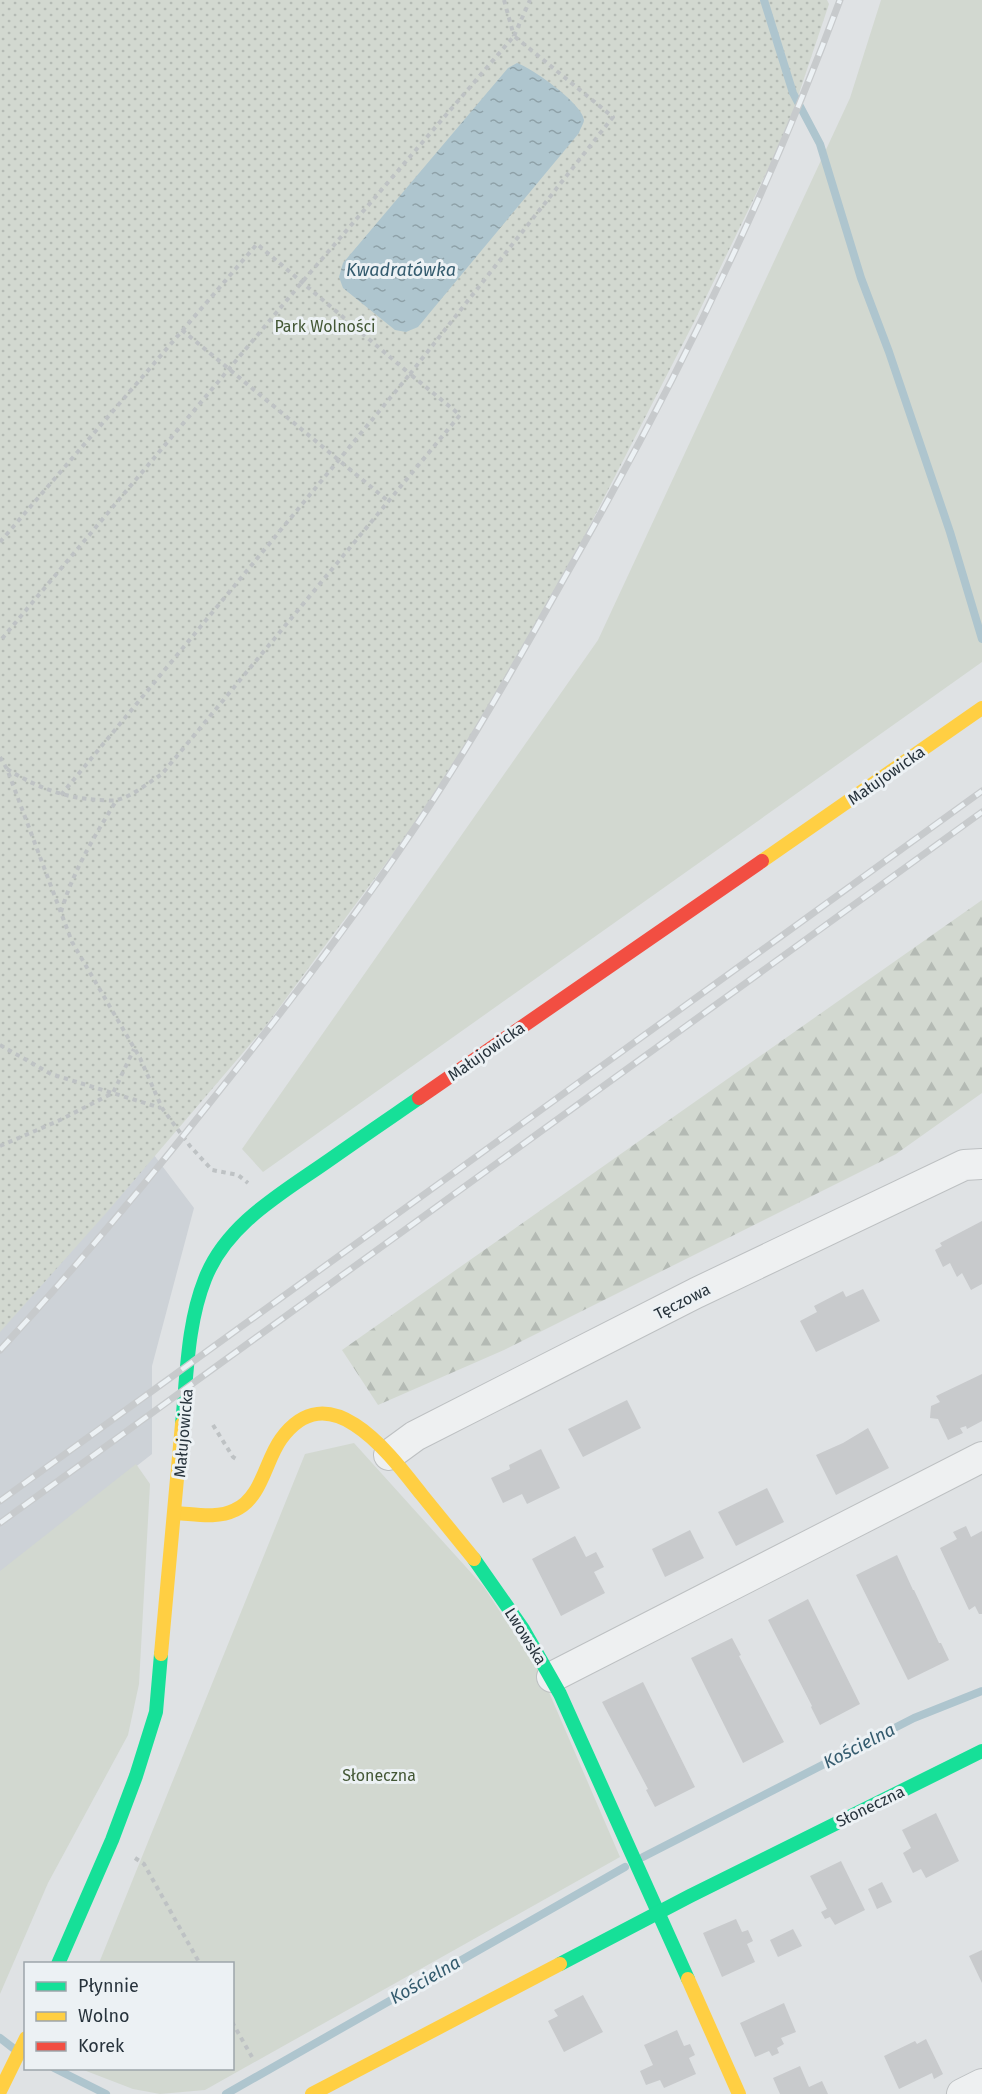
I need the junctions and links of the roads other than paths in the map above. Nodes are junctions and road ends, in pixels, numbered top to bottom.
1 (982, 708) edge
2 (982, 1164) edge
3 (389, 1455) junction
4 (982, 1457) edge
5 (176, 1514) junction
6 (552, 1677) junction
7 (982, 1751) edge
8 (659, 1913) junction
9 (59, 1962) edge
10 (24, 2042) edge
11 (982, 2084) edge
12 (0, 2092) edge
13 (5, 2094) edge
14 (312, 2094) edge
15 (739, 2094) edge
16 (962, 2094) edge

1 - 5 street, Małujowicka
2 - 3 street, Tęczowa
3 - 5 street, Lwowska
3 - 6 street, Lwowska
4 - 6 street
5 - 9 street, Małujowicka
6 - 8 street, Lwowska
7 - 8 street, Słoneczna
8 - 14 street, Słoneczna
8 - 15 street, Lwowska
10 - 12 street
11 - 16 street
12 - 13 street

